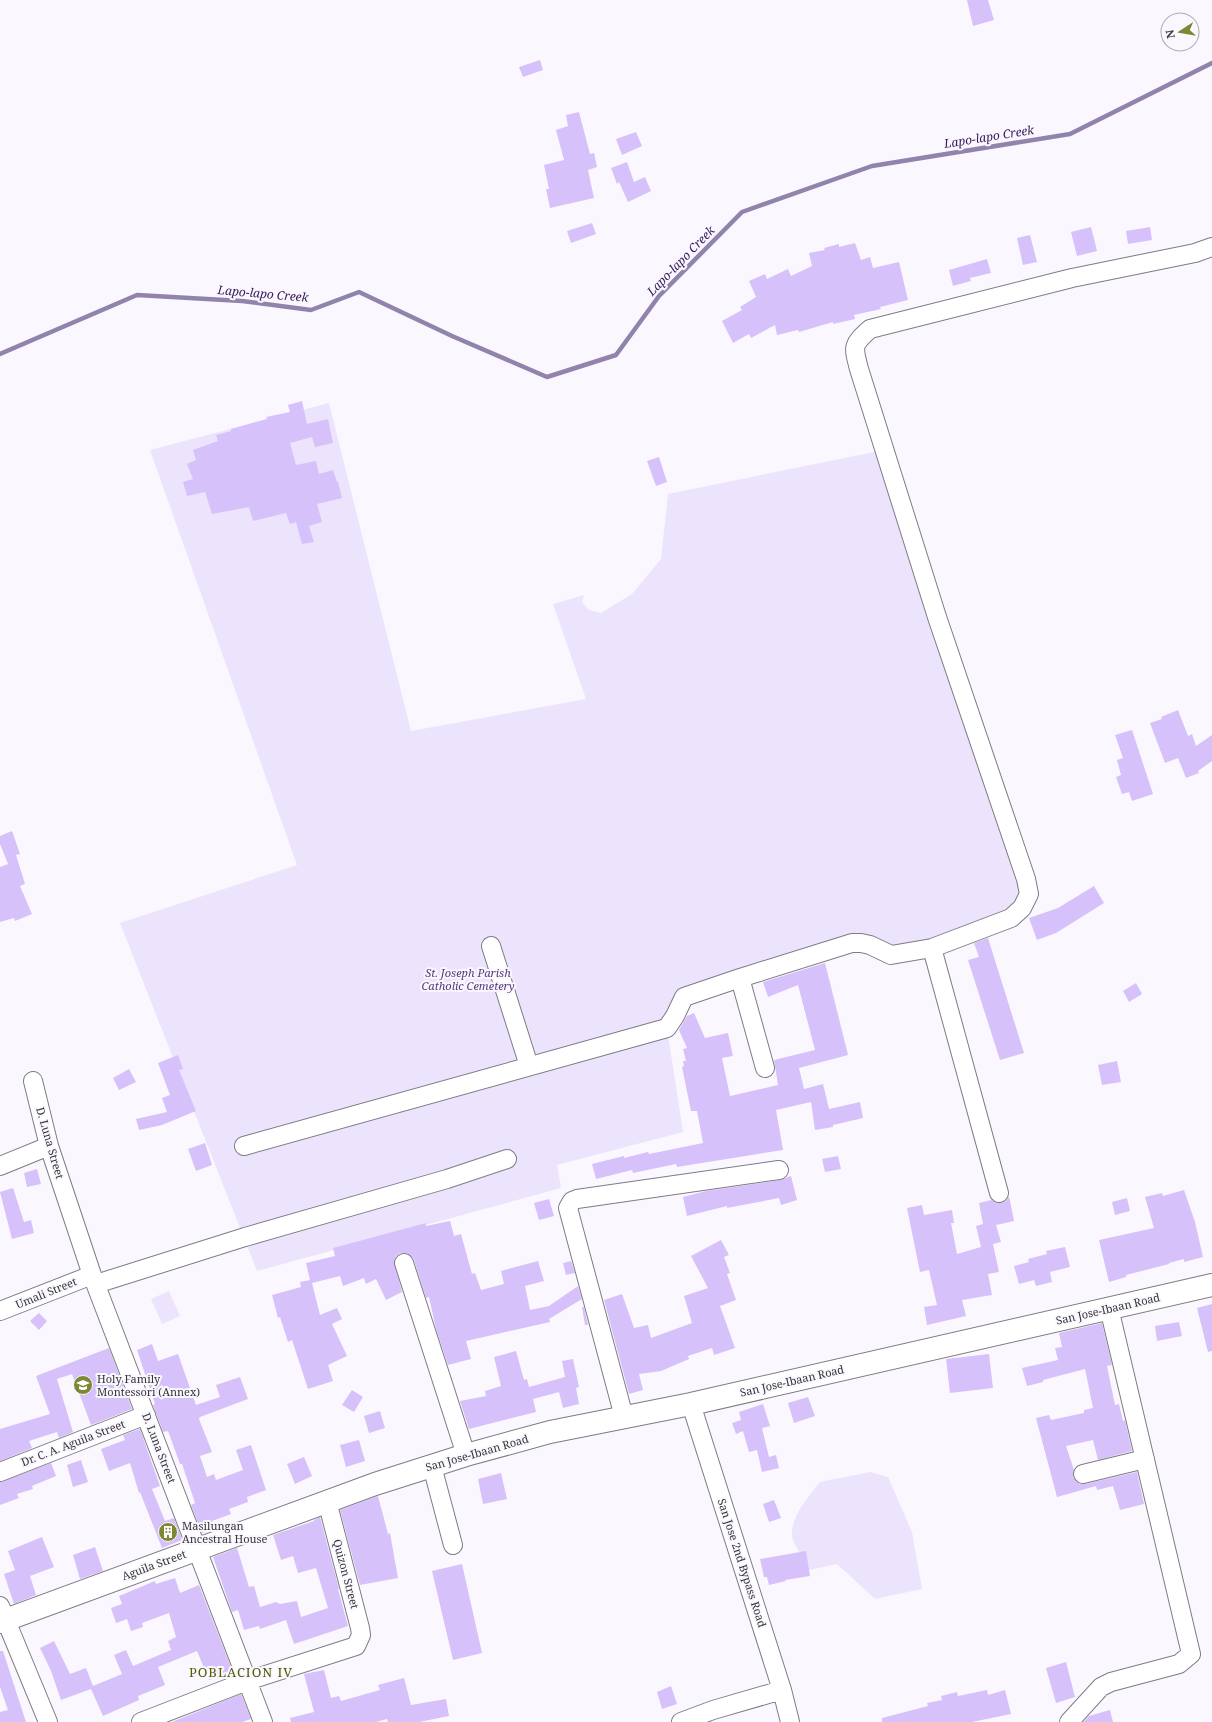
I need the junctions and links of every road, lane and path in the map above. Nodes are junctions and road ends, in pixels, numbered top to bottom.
1 (1212, 246) edge
2 (491, 946) dead end
3 (932, 948) junction
4 (740, 978) junction
5 (529, 1066) junction
6 (765, 1068) dead end
7 (33, 1081) dead end
8 (49, 1146) junction
9 (244, 1146) dead end
10 (507, 1159) dead end
11 (0, 1166) edge
12 (779, 1170) dead end
13 (999, 1193) dead end
14 (404, 1262) dead end
15 (94, 1280) junction
16 (1212, 1285) edge
17 (1109, 1308) junction
18 (0, 1311) edge
19 (691, 1404) junction
20 (146, 1415) junction
21 (624, 1417) junction
22 (466, 1455) junction
23 (1145, 1458) junction
24 (432, 1466) junction
25 (0, 1472) edge
26 (1083, 1474) dead end
27 (375, 1484) joint
28 (327, 1501) junction
29 (453, 1545) dead end
30 (198, 1549) junction
31 (2, 1616) edge
32 (248, 1681) junction
33 (782, 1690) junction
34 (48, 1722) edge
35 (141, 1722) edge
36 (263, 1722) edge
37 (681, 1722) edge
38 (790, 1722) edge
39 (1069, 1722) edge

1 - 3 street
2 - 5 street
3 - 4 street
3 - 13 street
4 - 5 street
4 - 6 street
5 - 9 street
7 - 8 street, D. Luna Street
8 - 11 street
8 - 15 street, D. Luna Street
10 - 15 street, Umali Street
12 - 21 street
14 - 22 street
15 - 18 street, Umali Street
15 - 20 street, D. Luna Street
16 - 17 main road, San Jose-Ibaan Road
17 - 19 main road, San Jose-Ibaan Road
17 - 23 street
19 - 21 main road, San Jose-Ibaan Road
19 - 33 street, San Jose 2nd Bypass Road
20 - 25 street, Dr. C. A. Aguila Street
20 - 30 street, D. Luna Street
21 - 22 main road, San Jose-Ibaan Road
22 - 24 main road, San Jose-Ibaan Road
23 - 26 street
23 - 39 street
24 - 27 main road, San Jose-Ibaan Road
24 - 29 street
27 - 28 main road, Aguila Street
28 - 30 main road, Aguila Street
28 - 32 street, Quizon Street
30 - 31 main road, Aguila Street
30 - 32 street, D. Luna Street
31 - 34 street
32 - 35 street
32 - 36 street, D. Luna Street
33 - 37 street
33 - 38 street, San Jose 2nd Bypass Road

